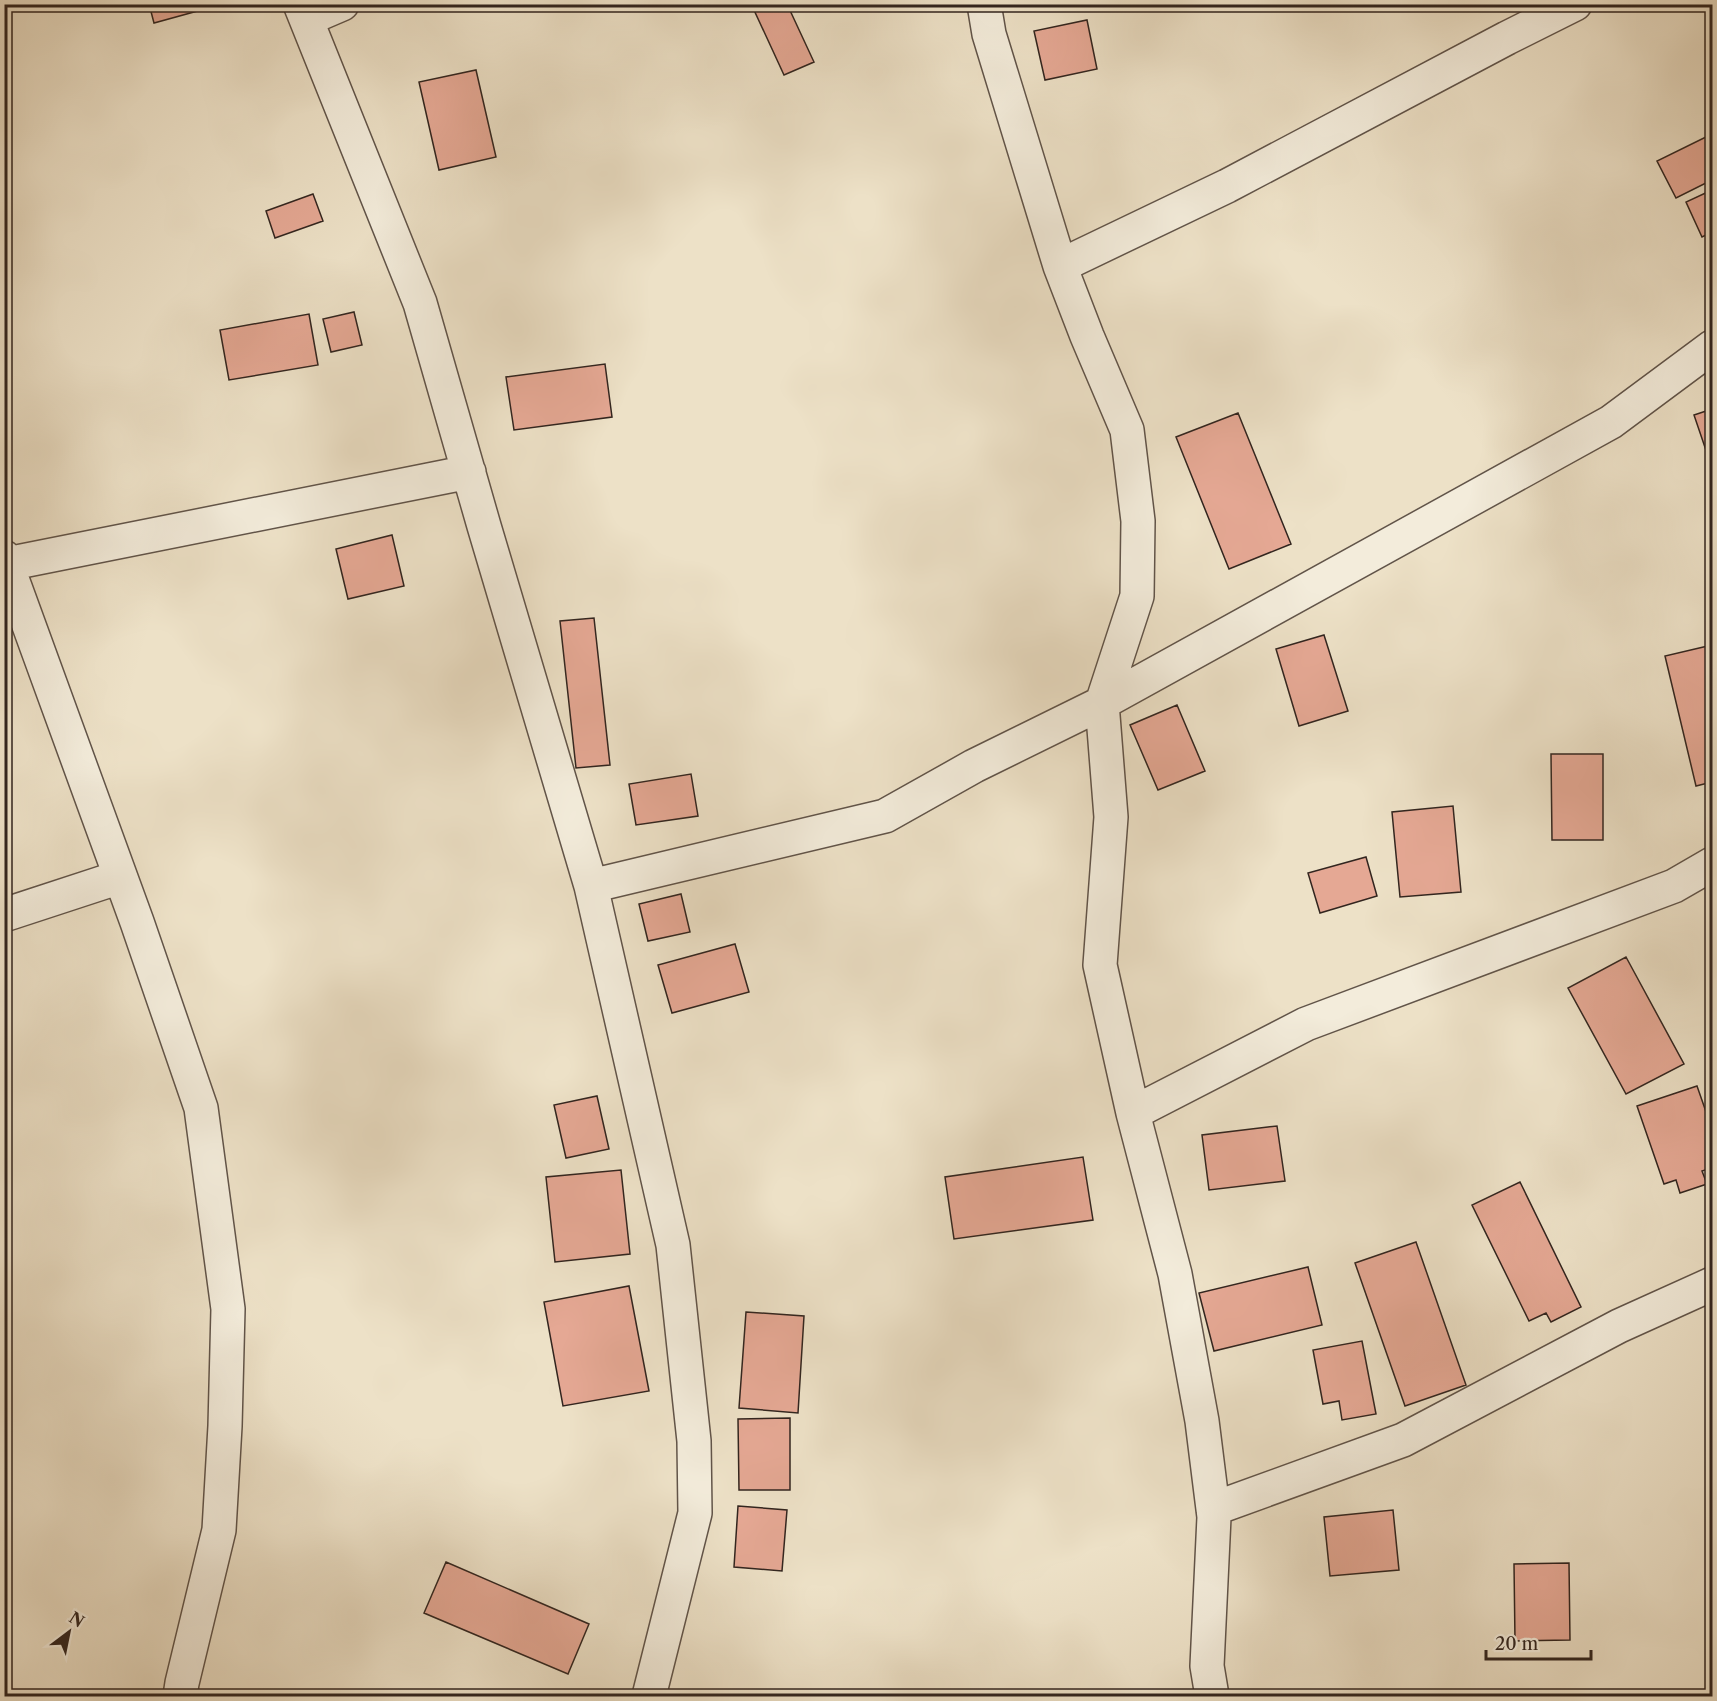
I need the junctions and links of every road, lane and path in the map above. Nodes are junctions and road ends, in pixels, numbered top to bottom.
1 (342, 4) edge
2 (984, 4) edge
3 (1575, 4) edge
4 (304, 12) edge
5 (1060, 266) junction
6 (1713, 346) edge
7 (469, 472) junction
8 (6, 560) edge
9 (1102, 703) junction
10 (1713, 864) edge
11 (120, 877) junction
12 (591, 886) junction
13 (4, 915) edge
14 (1133, 1113) junction
15 (1713, 1284) edge
16 (1213, 1509) junction
17 (180, 1696) edge
18 (649, 1696) edge
19 (1212, 1696) edge

1 - 4 street
2 - 5 street
3 - 5 street
4 - 7 street
5 - 9 street
6 - 9 street
7 - 8 street
7 - 12 street
8 - 11 street
9 - 12 street
9 - 14 street
10 - 14 street
11 - 13 street
11 - 17 street
12 - 18 street
14 - 16 street
15 - 16 street
16 - 19 street

